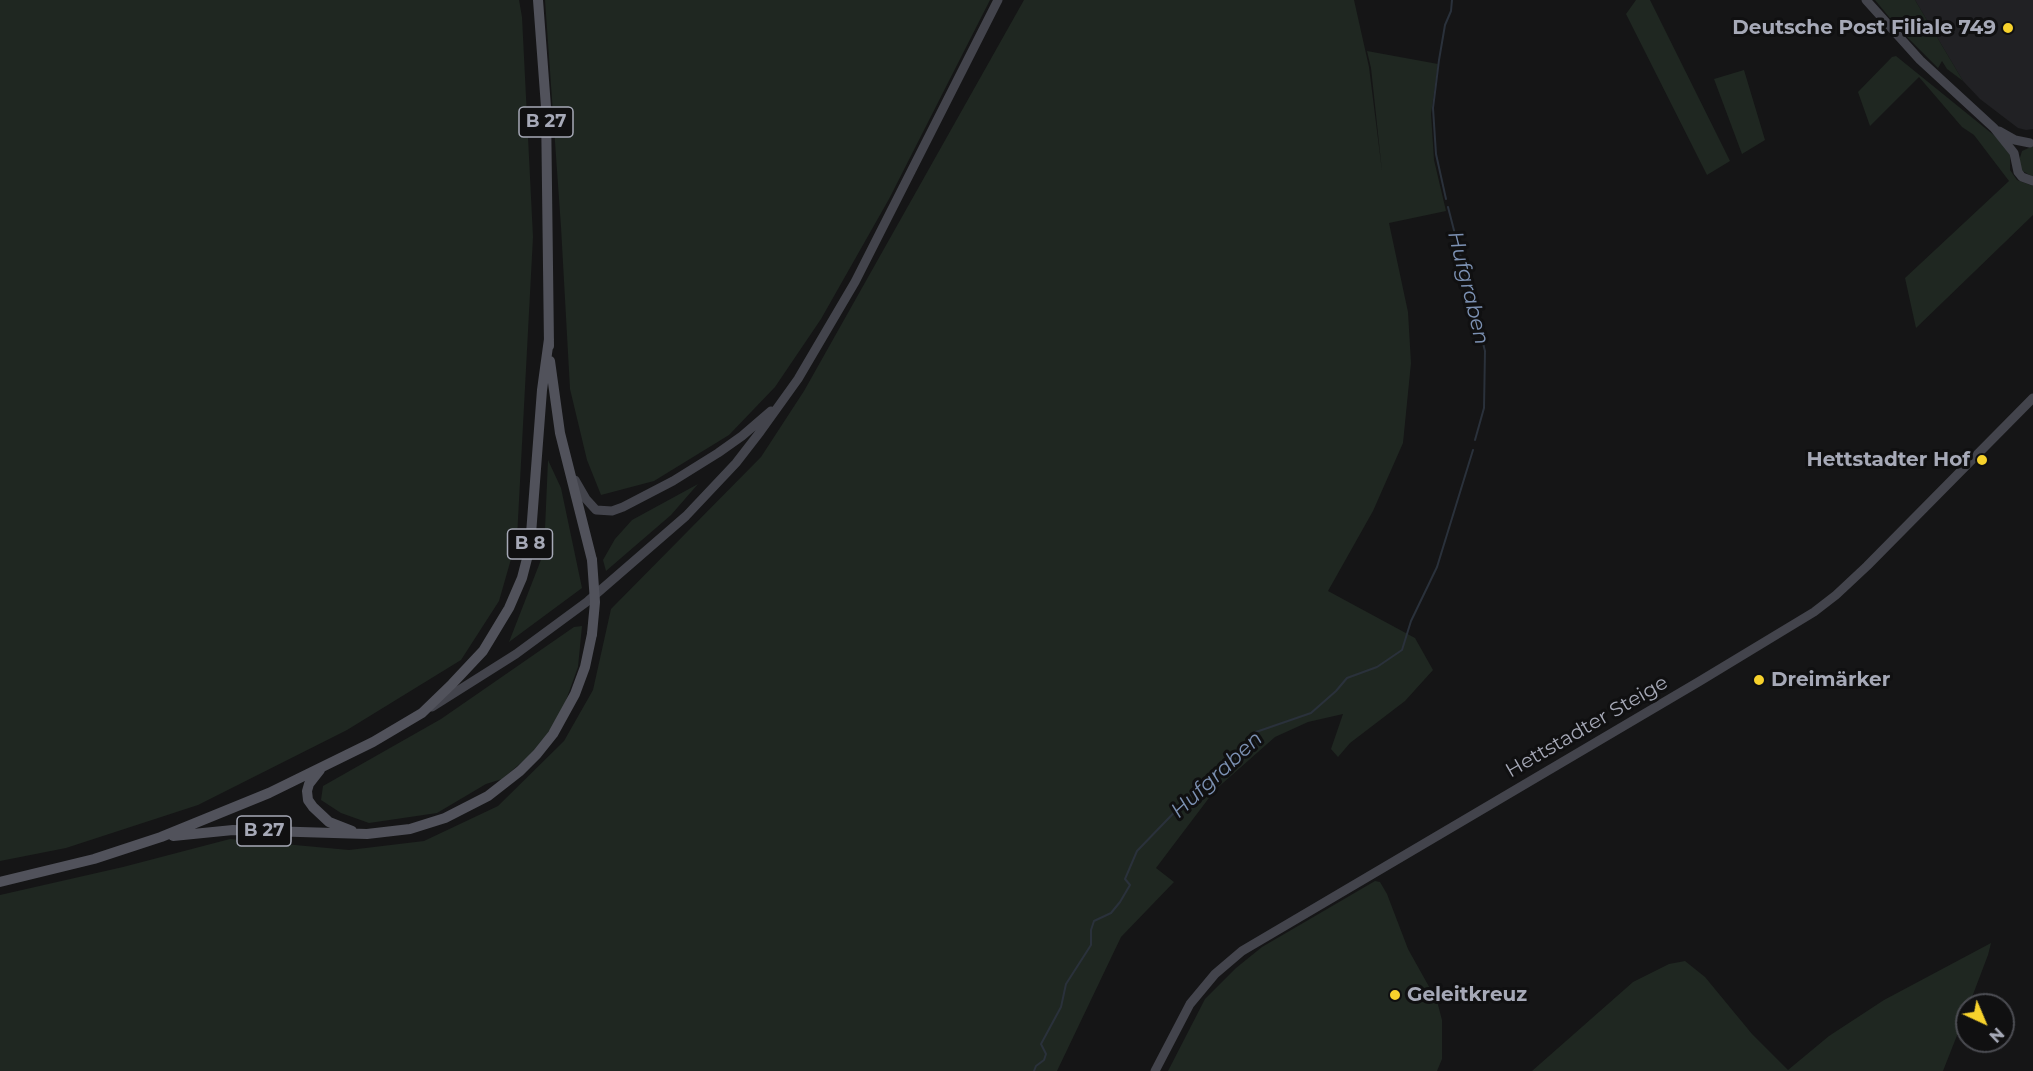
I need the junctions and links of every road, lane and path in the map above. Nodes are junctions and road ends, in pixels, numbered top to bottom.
1 (538, 0) edge
2 (998, 0) edge
3 (1866, 0) edge
4 (1994, 128) junction
5 (2031, 142) edge
6 (2015, 160) junction
7 (2033, 182) edge
8 (549, 339) junction
9 (2033, 398) edge
10 (782, 402) junction
11 (571, 475) junction
12 (422, 713) junction
13 (323, 767) junction
14 (367, 834) junction
15 (161, 837) junction
16 (0, 882) edge
17 (1155, 1071) edge

1 - 8 main road, B 27
2 - 10 main road
3 - 4 main road
4 - 5 main road
4 - 6 main road
5 - 6 main road
6 - 7 main road
8 - 11 main road, B 27
8 - 12 main road, B 8
9 - 17 main road, Hettstadter Steige
10 - 11 main road, B 27
10 - 12 main road
11 - 14 main road, B 27, bridge
12 - 13 main road, B 8
13 - 14 main road
13 - 15 main road, B 8
14 - 15 main road, B 27
15 - 16 main road, B 8

